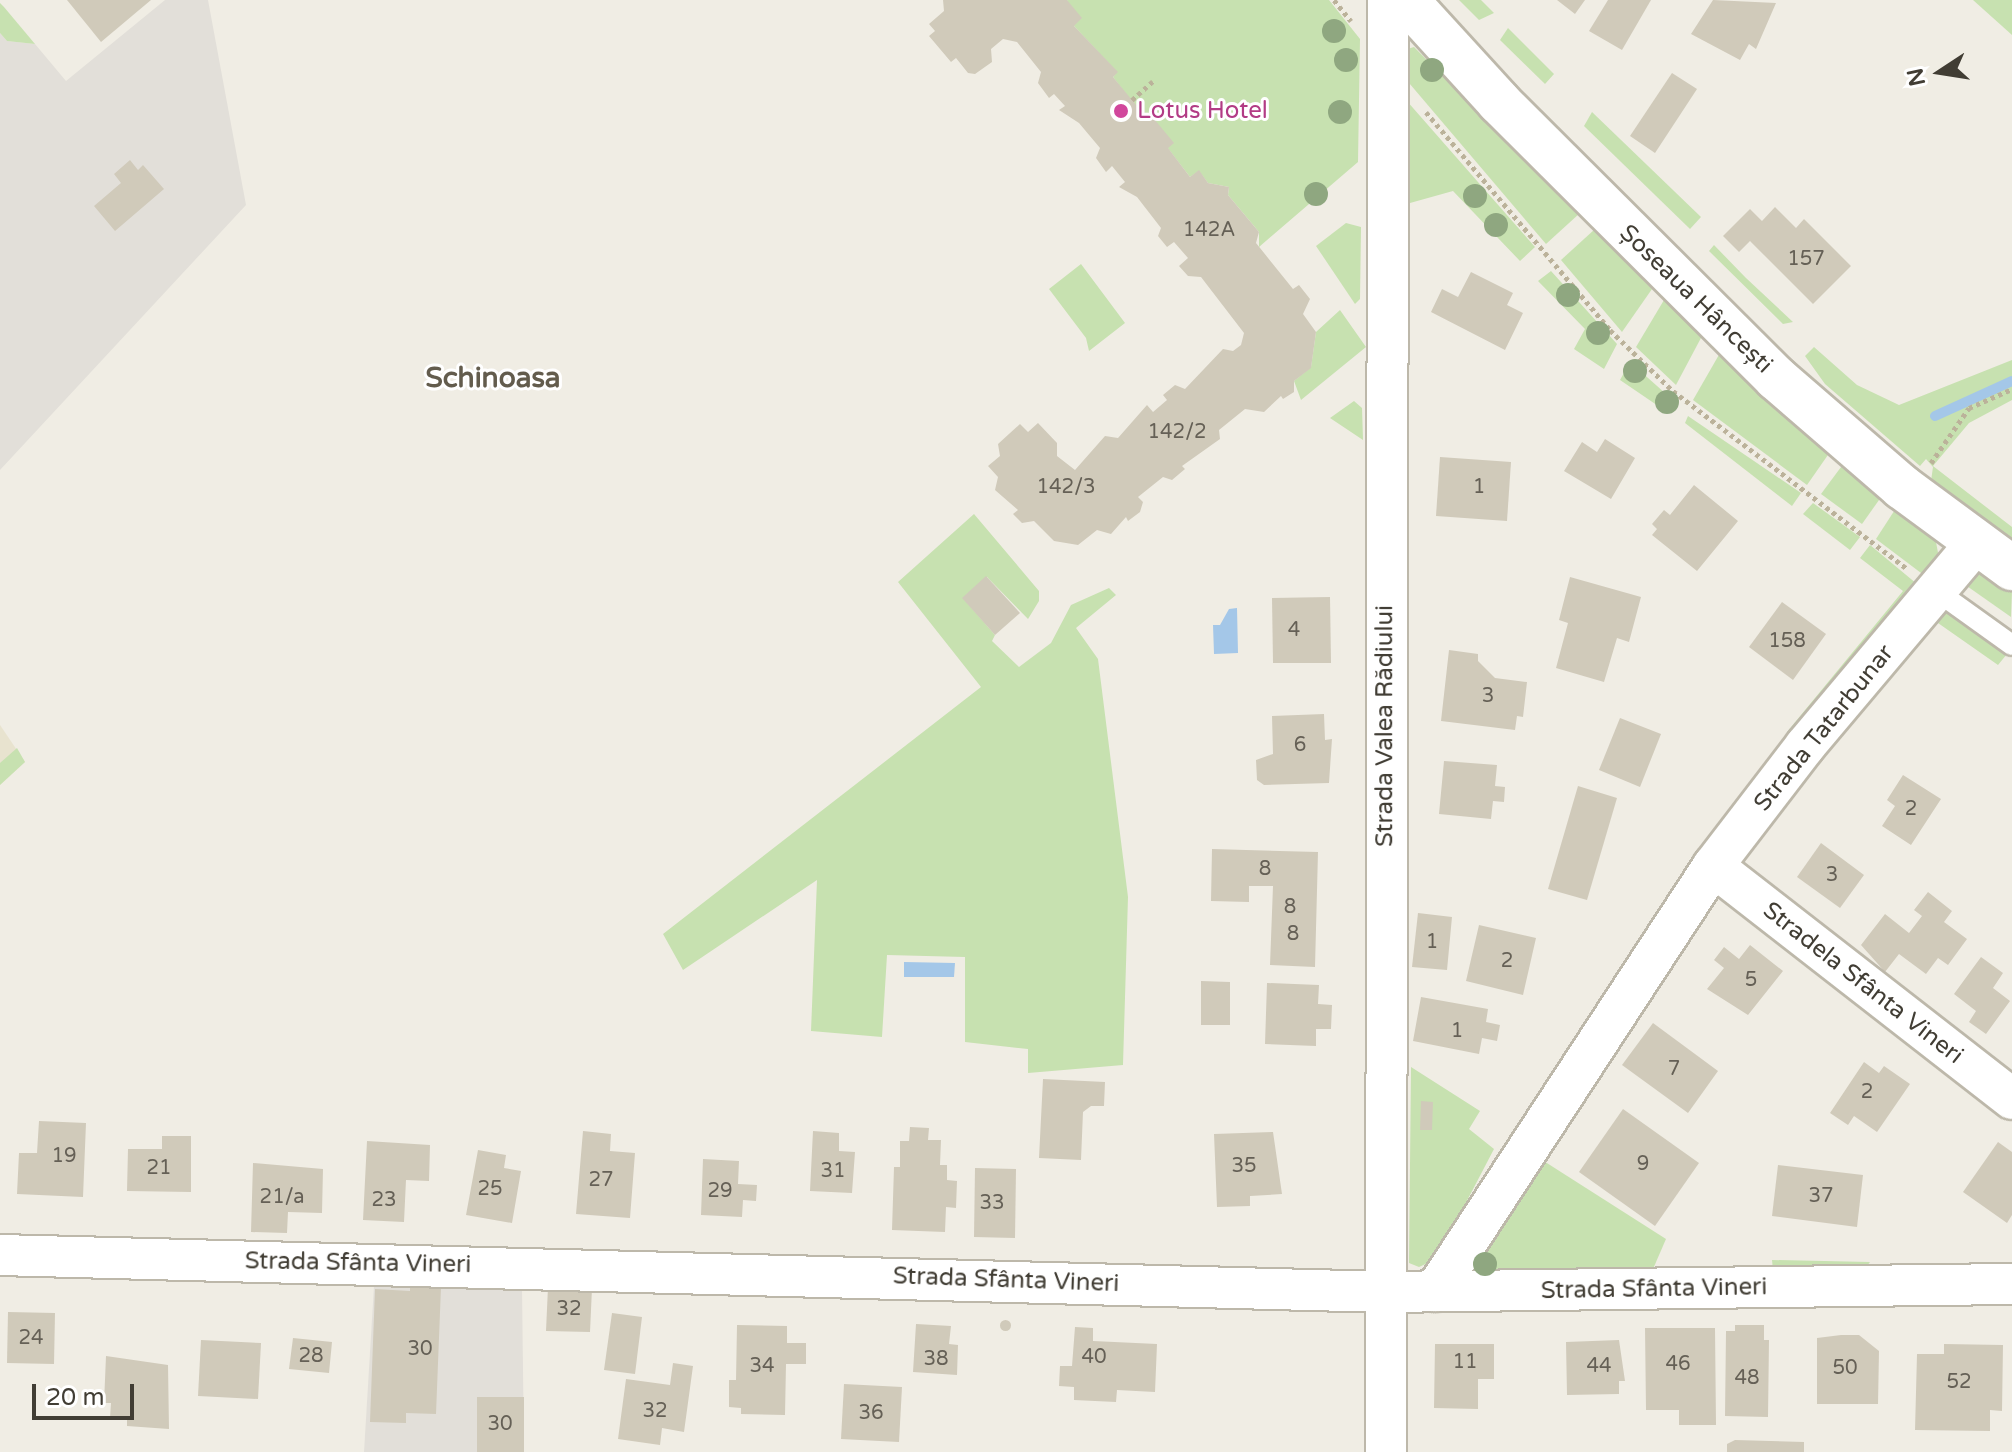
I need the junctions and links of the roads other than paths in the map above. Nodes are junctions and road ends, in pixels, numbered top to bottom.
1 (1388, 0) edge
2 (1406, 0) edge
3 (1976, 543) junction
4 (2012, 568) edge
5 (1938, 592) junction
6 (2012, 645) edge
7 (1713, 866) junction
8 (2012, 1099) edge
9 (0, 1255) edge
10 (2012, 1284) edge
11 (1435, 1291) junction
12 (1383, 1292) junction
13 (1386, 1452) edge

1 - 12 street, Strada Valea Rădiului
2 - 3 street, Șoseaua Hâncești
3 - 4 street, Șoseaua Hâncești
3 - 5 street, Strada Tatarbunar
5 - 6 lane
5 - 7 street, Strada Tatarbunar
7 - 8 street, Stradela Sfânta Vineri
7 - 11 street
9 - 12 street, Strada Sfânta Vineri
10 - 11 street, Strada Sfânta Vineri
11 - 12 street, Strada Sfânta Vineri
12 - 13 street, Strada Valea Rădiului

